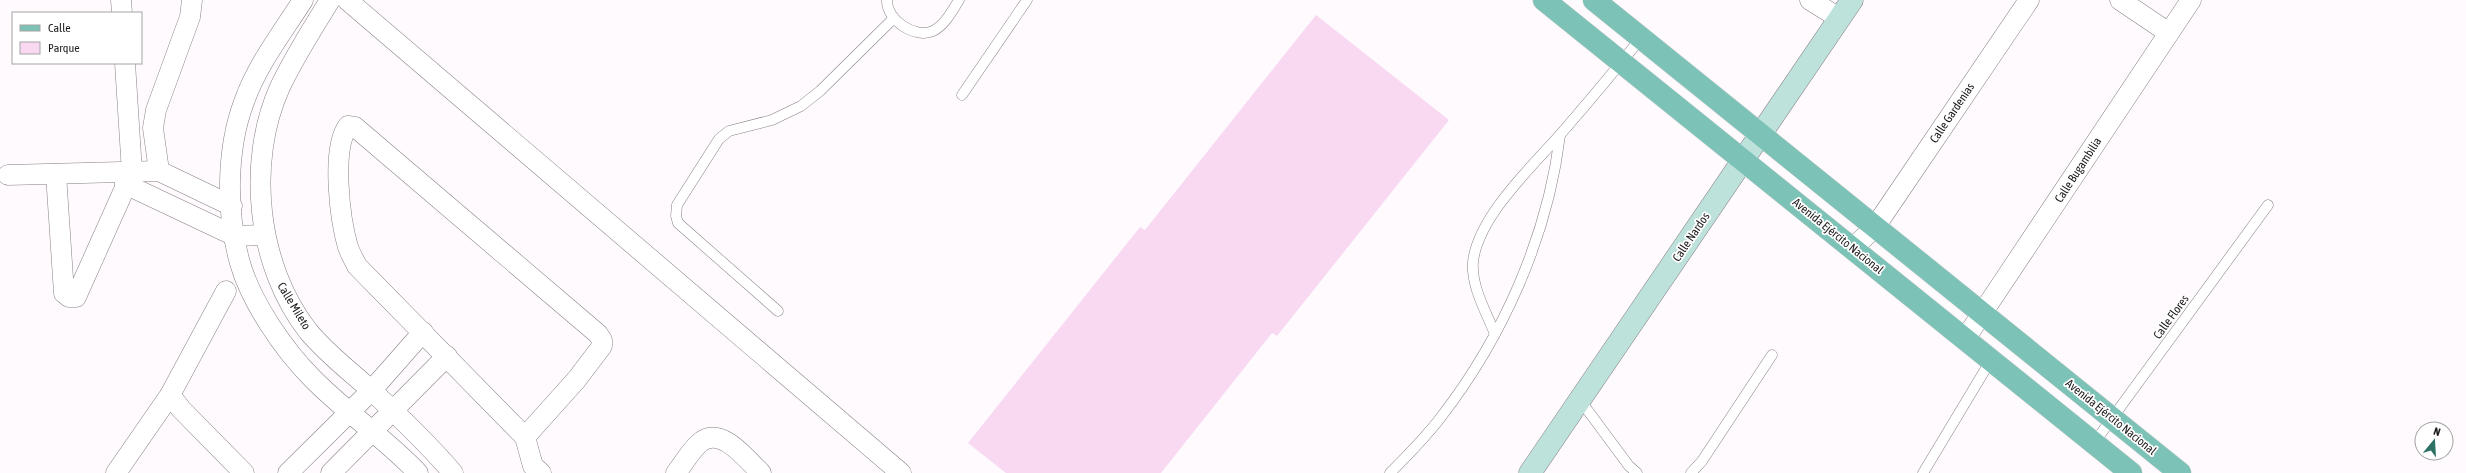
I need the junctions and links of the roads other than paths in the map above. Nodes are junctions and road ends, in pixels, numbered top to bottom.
1 (121, 0) edge
2 (192, 0) edge
3 (303, 0) edge
4 (330, 0) edge
5 (347, 0) edge
6 (887, 0) edge
7 (959, 0) edge
8 (1027, 0) edge
9 (1544, 0) edge
10 (1594, 0) edge
11 (1810, 0) edge
12 (1852, 0) edge
13 (2029, 0) edge
14 (2120, 0) edge
15 (2191, 0) edge
16 (122, 12) edge
17 (1839, 18) junction
18 (893, 19) junction
19 (2169, 33) junction
20 (1641, 38) junction
21 (1622, 62) junction
22 (125, 64) edge
23 (962, 95) dead end
24 (1761, 133) junction
25 (1560, 135) junction
26 (1744, 160) junction
27 (159, 171) junction
28 (56, 174) junction
29 (8, 175) dead end
30 (128, 178) junction
31 (2268, 205) dead end
32 (232, 206) junction
33 (1875, 227) junction
34 (264, 235) junction
35 (235, 236) junction
36 (1853, 248) junction
37 (226, 291) dead end
38 (778, 311) dead end
39 (1984, 313) junction
40 (423, 332) junction
41 (1495, 334) junction
42 (1964, 339) junction
43 (1772, 355) dead end
44 (446, 356) junction
45 (1991, 360) junction
46 (371, 391) junction
47 (170, 395) junction
48 (1580, 400) junction
49 (392, 410) junction
50 (350, 412) junction
51 (2113, 418) junction
52 (372, 432) junction
53 (525, 437) junction
54 (2094, 443) junction
55 (2173, 471) edge
56 (116, 473) edge
57 (244, 473) edge
58 (288, 473) edge
59 (331, 473) edge
60 (418, 473) edge
61 (453, 473) edge
62 (541, 473) edge
63 (676, 473) edge
64 (761, 473) edge
65 (900, 473) edge
66 (1390, 473) edge
67 (1530, 473) edge
68 (1637, 473) edge
69 (1691, 473) edge
70 (1923, 473) edge
71 (2131, 473) edge

1 - 16 street
2 - 27 street
3 - 32 street
4 - 34 street, Calle Mileto
5 - 65 street
6 - 18 lane
7 - 18 lane
8 - 23 lane
9 - 21 main road, Avenida Ejército Nacional
10 - 20 main road, Avenida Ejército Nacional
11 - 17 street
12 - 17 street, Calle Nardos
13 - 33 street, Calle Gardenias
14 - 19 street
15 - 19 street, Calle Bugambilia
17 - 24 street, Calle Nardos
18 - 38 lane
19 - 39 street, Calle Bugambilia
20 - 21 lane
20 - 24 main road, Avenida Ejército Nacional
21 - 25 lane
21 - 26 main road, Avenida Ejército Nacional
22 - 30 street
24 - 26 street, Calle Nardos
24 - 33 main road, Avenida Ejército Nacional
25 - 41 lane
25 - 41 lane
26 - 36 main road, Avenida Ejército Nacional
26 - 48 street, Calle Nardos
27 - 30 street
27 - 32 street
28 - 29 street
28 - 30 street
28 - 30 street
30 - 35 street
31 - 51 lane, Calle Flores
32 - 35 street
33 - 36 street, Calle Gardenias
33 - 39 main road, Avenida Ejército Nacional
34 - 35 street
34 - 46 street, Calle Mileto
35 - 50 street
36 - 42 main road, Avenida Ejército Nacional
37 - 47 street
39 - 42 street, Calle Bugambilia
39 - 51 main road, Avenida Ejército Nacional
40 - 44 street
40 - 46 street
40 - 53 street
41 - 66 lane
42 - 45 main road, Avenida Ejército Nacional
43 - 69 lane
44 - 49 street
44 - 53 street
45 - 54 main road, Avenida Ejército Nacional
45 - 70 lane
46 - 49 street, Calle Mileto
46 - 50 street
47 - 56 street
47 - 57 street
48 - 67 street, Calle Nardos
48 - 68 lane
49 - 52 street
49 - 61 street, Calle Mileto
50 - 52 street
50 - 58 street
51 - 54 lane, Calle Flores
51 - 55 main road, Avenida Ejército Nacional
52 - 59 street
52 - 60 street
53 - 62 street
54 - 71 main road, Avenida Ejército Nacional
63 - 64 street

